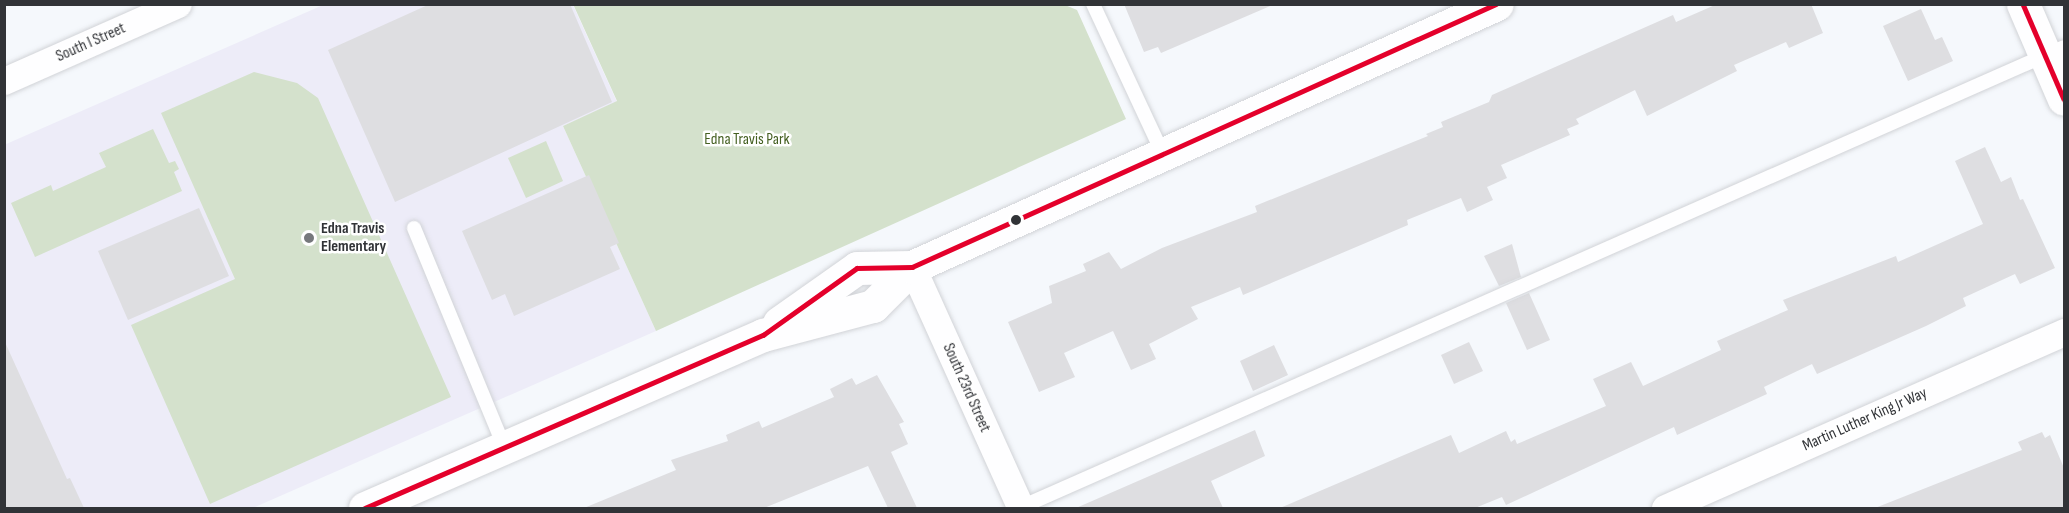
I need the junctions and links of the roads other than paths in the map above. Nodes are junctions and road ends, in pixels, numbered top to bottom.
1 (178, 4) edge
2 (1093, 4) edge
3 (1497, 4) edge
4 (2023, 4) edge
5 (2055, 52) edge
6 (4, 81) edge
7 (2064, 99) edge
8 (1163, 154) junction
9 (414, 228) dead end
10 (912, 267) junction
11 (2064, 332) edge
12 (504, 446) junction
13 (365, 508) edge
14 (1020, 508) edge
15 (1665, 508) edge

1 - 6 street, South I Street
2 - 8 lane
3 - 8 street
4 - 5 street
5 - 7 street
5 - 14 lane
8 - 10 street
9 - 12 lane
10 - 12 street
10 - 14 street, South 23rd Street
11 - 15 street, Martin Luther King Jr Way
12 - 13 street

